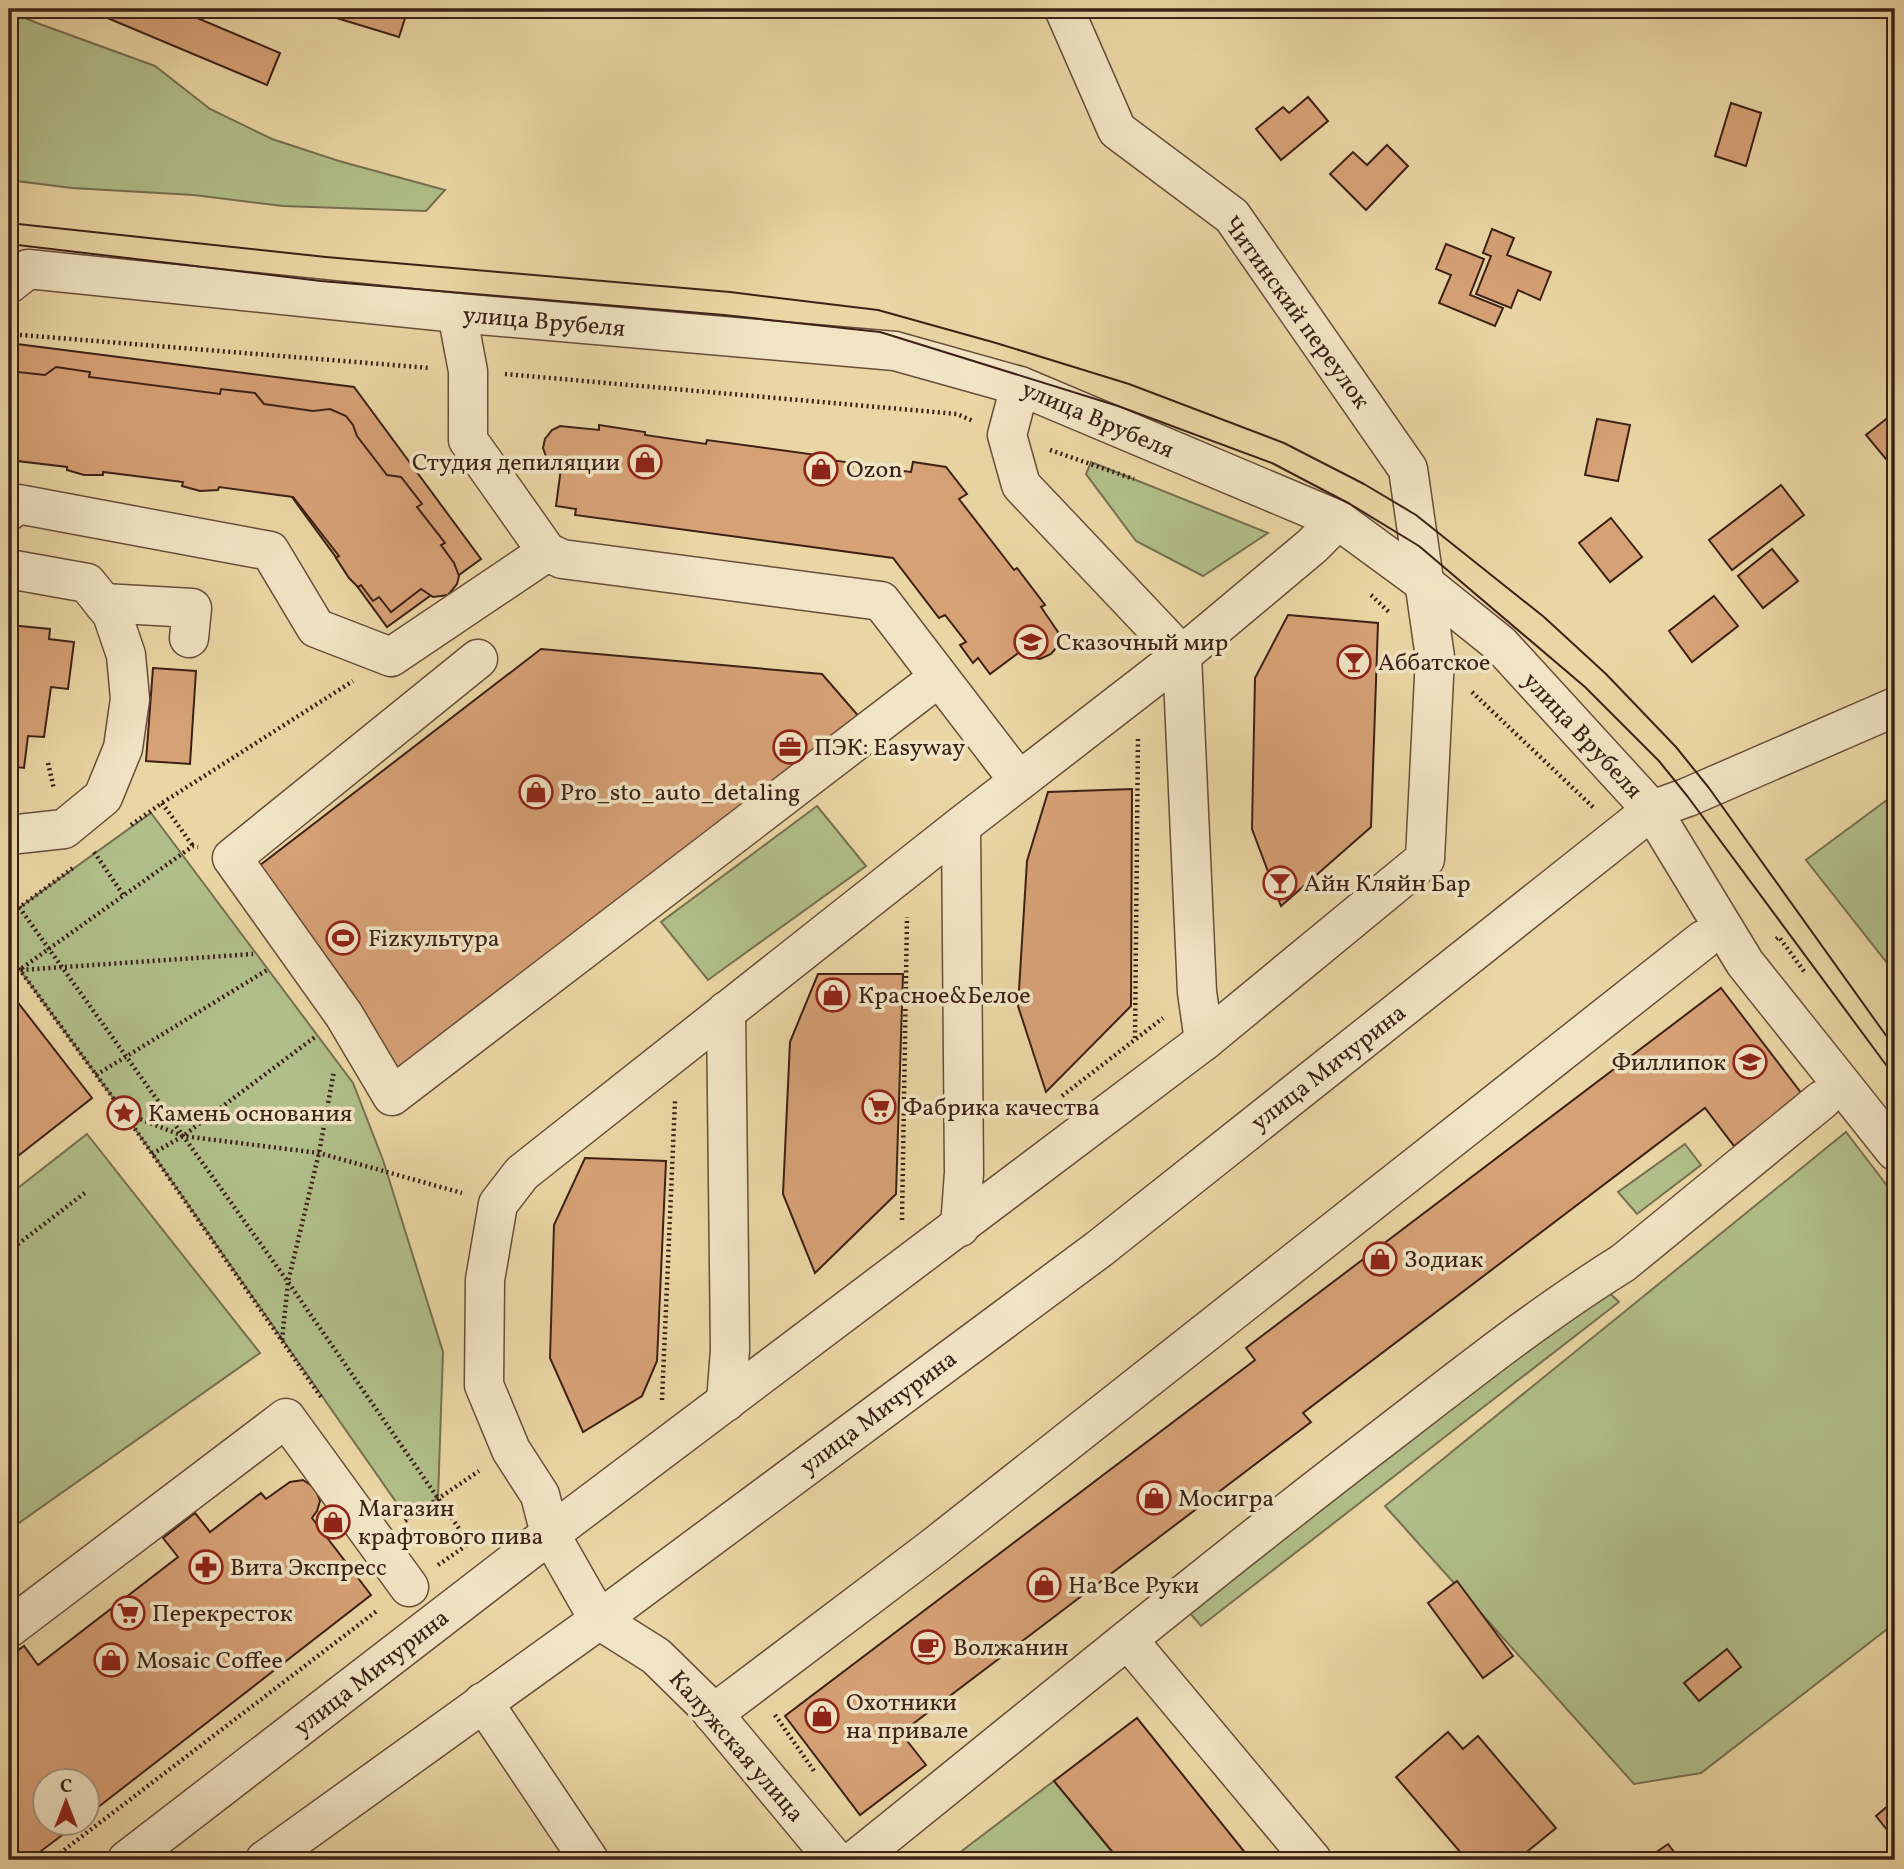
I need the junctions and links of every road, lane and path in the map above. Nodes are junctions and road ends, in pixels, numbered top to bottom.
1 (1063, 9) edge
2 (9, 284) edge
3 (457, 313) junction
4 (9, 334) edge
5 (468, 371) junction
6 (1020, 386) junction
7 (1007, 435) junction
8 (1136, 479) dead end
9 (9, 511) edge
10 (1338, 520) junction
11 (547, 552) junction
12 (9, 569) edge
13 (1424, 583) junction
14 (103, 603) junction
15 (189, 638) dead end
16 (1182, 655) junction
17 (391, 657) junction
18 (1435, 657) junction
19 (478, 659) dead end
20 (938, 678) junction
21 (1895, 707) edge
22 (1126, 741) dead end
23 (1019, 780) junction
24 (1639, 821) junction
25 (961, 825) junction
26 (9, 835) edge
27 (193, 846) junction
28 (232, 858) junction
29 (9, 903) edge
30 (907, 909) dead end
31 (1703, 940) dead end
32 (50, 949) junction
33 (298, 951) junction
34 (9, 955) edge
35 (62, 967) junction
36 (20, 970) junction
37 (1197, 992) junction
38 (726, 1011) junction
39 (344, 1016) junction
40 (1135, 1039) junction
41 (1204, 1041) junction
42 (127, 1057) junction
43 (96, 1075) junction
44 (1060, 1097) dead end
45 (675, 1100) dead end
46 (1822, 1100) dead end
47 (124, 1113) junction
48 (183, 1136) junction
49 (1895, 1151) edge
50 (319, 1153) junction
51 (152, 1154) junction
52 (86, 1192) dead end
53 (498, 1204) junction
54 (912, 1214) dead end
55 (960, 1227) junction
56 (10, 1250) edge
57 (288, 1283) junction
58 (9, 1288) edge
59 (282, 1340) junction
60 (672, 1394) dead end
61 (726, 1402) junction
62 (329, 1408) dead end
63 (484, 1467) dead end
64 (438, 1498) junction
65 (400, 1508) dead end
66 (408, 1519) junction
67 (491, 1528) dead end
68 (550, 1534) junction
69 (376, 1542) junction
70 (469, 1543) junction
71 (409, 1587) junction
72 (599, 1620) junction
73 (9, 1628) edge
74 (1128, 1640) junction
75 (483, 1702) junction
76 (772, 1710) dead end
77 (713, 1714) junction
78 (816, 1774) dead end
79 (844, 1859) edge
80 (51, 1860) edge
81 (127, 1860) edge
82 (265, 1860) edge
83 (590, 1860) edge
84 (1312, 1860) edge

1 - 13 street, Читинский переулок
2 - 3 street, улица Врубеля
3 - 5 street
3 - 6 street, улица Врубеля
4 - 5 path
5 - 7 path
5 - 11 street
6 - 7 street
6 - 10 street, улица Врубеля
7 - 8 path
7 - 16 street
9 - 17 street
10 - 13 street, улица Врубеля
10 - 16 street
11 - 17 street
11 - 20 street
12 - 14 street
13 - 18 street, Читинский переулок
13 - 24 street, улица Врубеля
14 - 15 street
14 - 26 street
16 - 23 street
16 - 37 street
17 - 27 path
18 - 24 path
18 - 41 street, Читинский переулок
19 - 28 street
20 - 23 street
20 - 39 street
21 - 24 street, улица Мичурина
22 - 40 path
23 - 25 street
24 - 49 street, улица Врубеля
24 - 72 street, улица Мичурина
25 - 38 street
25 - 55 street
27 - 28 path
27 - 32 path
28 - 33 street
29 - 32 path
30 - 54 path
31 - 77 street
32 - 35 path
32 - 36 path
33 - 35 path
33 - 39 street
33 - 42 path
34 - 36 path
35 - 36 path
35 - 42 path
36 - 43 path
37 - 40 path
37 - 41 street
38 - 53 street
38 - 61 street
39 - 48 path
39 - 50 path
40 - 44 path
41 - 55 street, улица Мичурина
42 - 43 path
42 - 48 path
43 - 47 path
45 - 60 path
46 - 74 street
47 - 48 path
47 - 51 path
48 - 50 path
48 - 51 path
48 - 57 path
50 - 53 path
50 - 57 path
51 - 59 path
52 - 56 path
53 - 68 street
55 - 61 street, улица Мичурина
56 - 58 path
57 - 59 path
57 - 64 path
59 - 62 path
61 - 68 street, улица Мичурина
63 - 64 path
64 - 66 path
64 - 70 path
65 - 66 path
66 - 69 path
67 - 70 path
68 - 72 street
68 - 81 street, улица Мичурина
69 - 71 street
69 - 73 street
70 - 71 path
71 - 80 path
72 - 75 street, улица Мичурина
72 - 77 street, Калужская улица
74 - 79 street
74 - 84 street
75 - 82 street, улица Мичурина
75 - 83 street
76 - 78 path
77 - 79 street, Калужская улица

